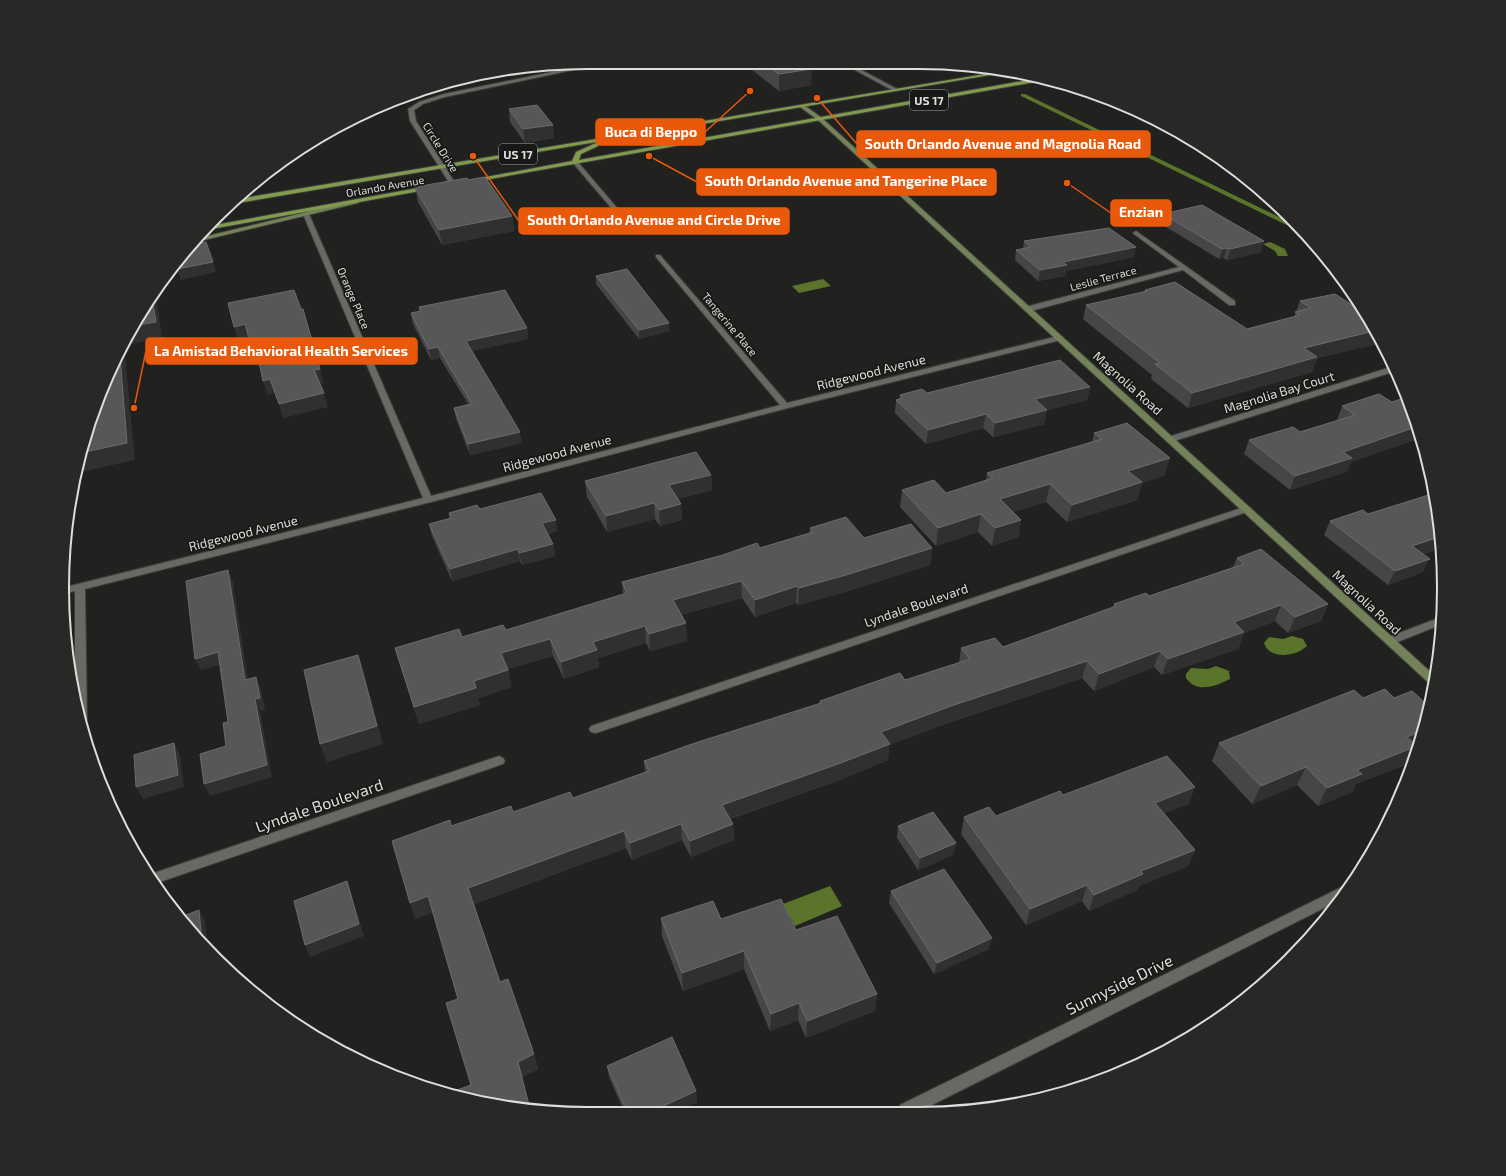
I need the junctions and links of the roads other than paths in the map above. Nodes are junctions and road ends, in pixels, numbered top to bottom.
1 (572, 69) edge
2 (856, 69) edge
3 (993, 74) edge
4 (1030, 82) edge
5 (896, 90) junction
6 (802, 106) junction
7 (820, 119) junction
8 (619, 137) junction
9 (574, 162) junction
10 (441, 167) junction
11 (467, 181) edge
12 (460, 182) edge
13 (452, 183) junction
14 (445, 185) edge
15 (437, 186) edge
16 (372, 198) junction
17 (243, 200) edge
18 (306, 214) junction
19 (621, 216) dead end
20 (216, 226) edge
21 (1136, 232) dead end
22 (205, 238) edge
23 (658, 256) dead end
24 (1184, 268) junction
25 (1232, 303) dead end
26 (1028, 309) junction
27 (1058, 338) junction
28 (1389, 371) edge
29 (785, 406) junction
30 (1171, 439) junction
31 (428, 500) junction
32 (1247, 509) junction
33 (80, 587) junction
34 (69, 589) edge
35 (1436, 623) edge
36 (1390, 641) junction
37 (1429, 677) edge
38 (81, 697) edge
39 (595, 729) dead end
40 (499, 761) dead end
41 (157, 878) edge
42 (1336, 896) edge
43 (911, 1107) edge

1 - 10 street, Circle Drive
2 - 5 street
3 - 5 main road, Orlando Avenue / US 17
4 - 7 main road, US 17
5 - 6 main road, Orlando Avenue / US 17
6 - 7 street, Magnolia Road
6 - 8 main road, Orlando Avenue / US 17
7 - 9 main road, US 17
7 - 26 street, Magnolia Road
8 - 9 main road
8 - 10 main road, Orlando Avenue / US 17
9 - 11 main road, US 17
9 - 19 street
10 - 13 street, Circle Drive
10 - 17 main road, Orlando Avenue / US 17
12 - 13 main road
13 - 14 main road
15 - 16 main road, Orlando Avenue
16 - 18 street
16 - 20 main road, Orlando Avenue
18 - 22 street
18 - 31 street, Orange Place
21 - 24 street
23 - 29 street, Tangerine Place
24 - 25 street
24 - 26 street, Leslie Terrace
26 - 27 street, Magnolia Road
27 - 29 street, Ridgewood Avenue
27 - 30 street, Magnolia Road
28 - 30 street, Magnolia Bay Court
29 - 31 street, Ridgewood Avenue
30 - 32 street, Magnolia Road
31 - 33 street, Ridgewood Avenue
32 - 36 street, Magnolia Road
32 - 39 street, Lyndale Boulevard
33 - 34 street, Ridgewood Avenue
33 - 38 street
35 - 36 street
36 - 37 street, Magnolia Road
40 - 41 street, Lyndale Boulevard
42 - 43 street, Sunnyside Drive

